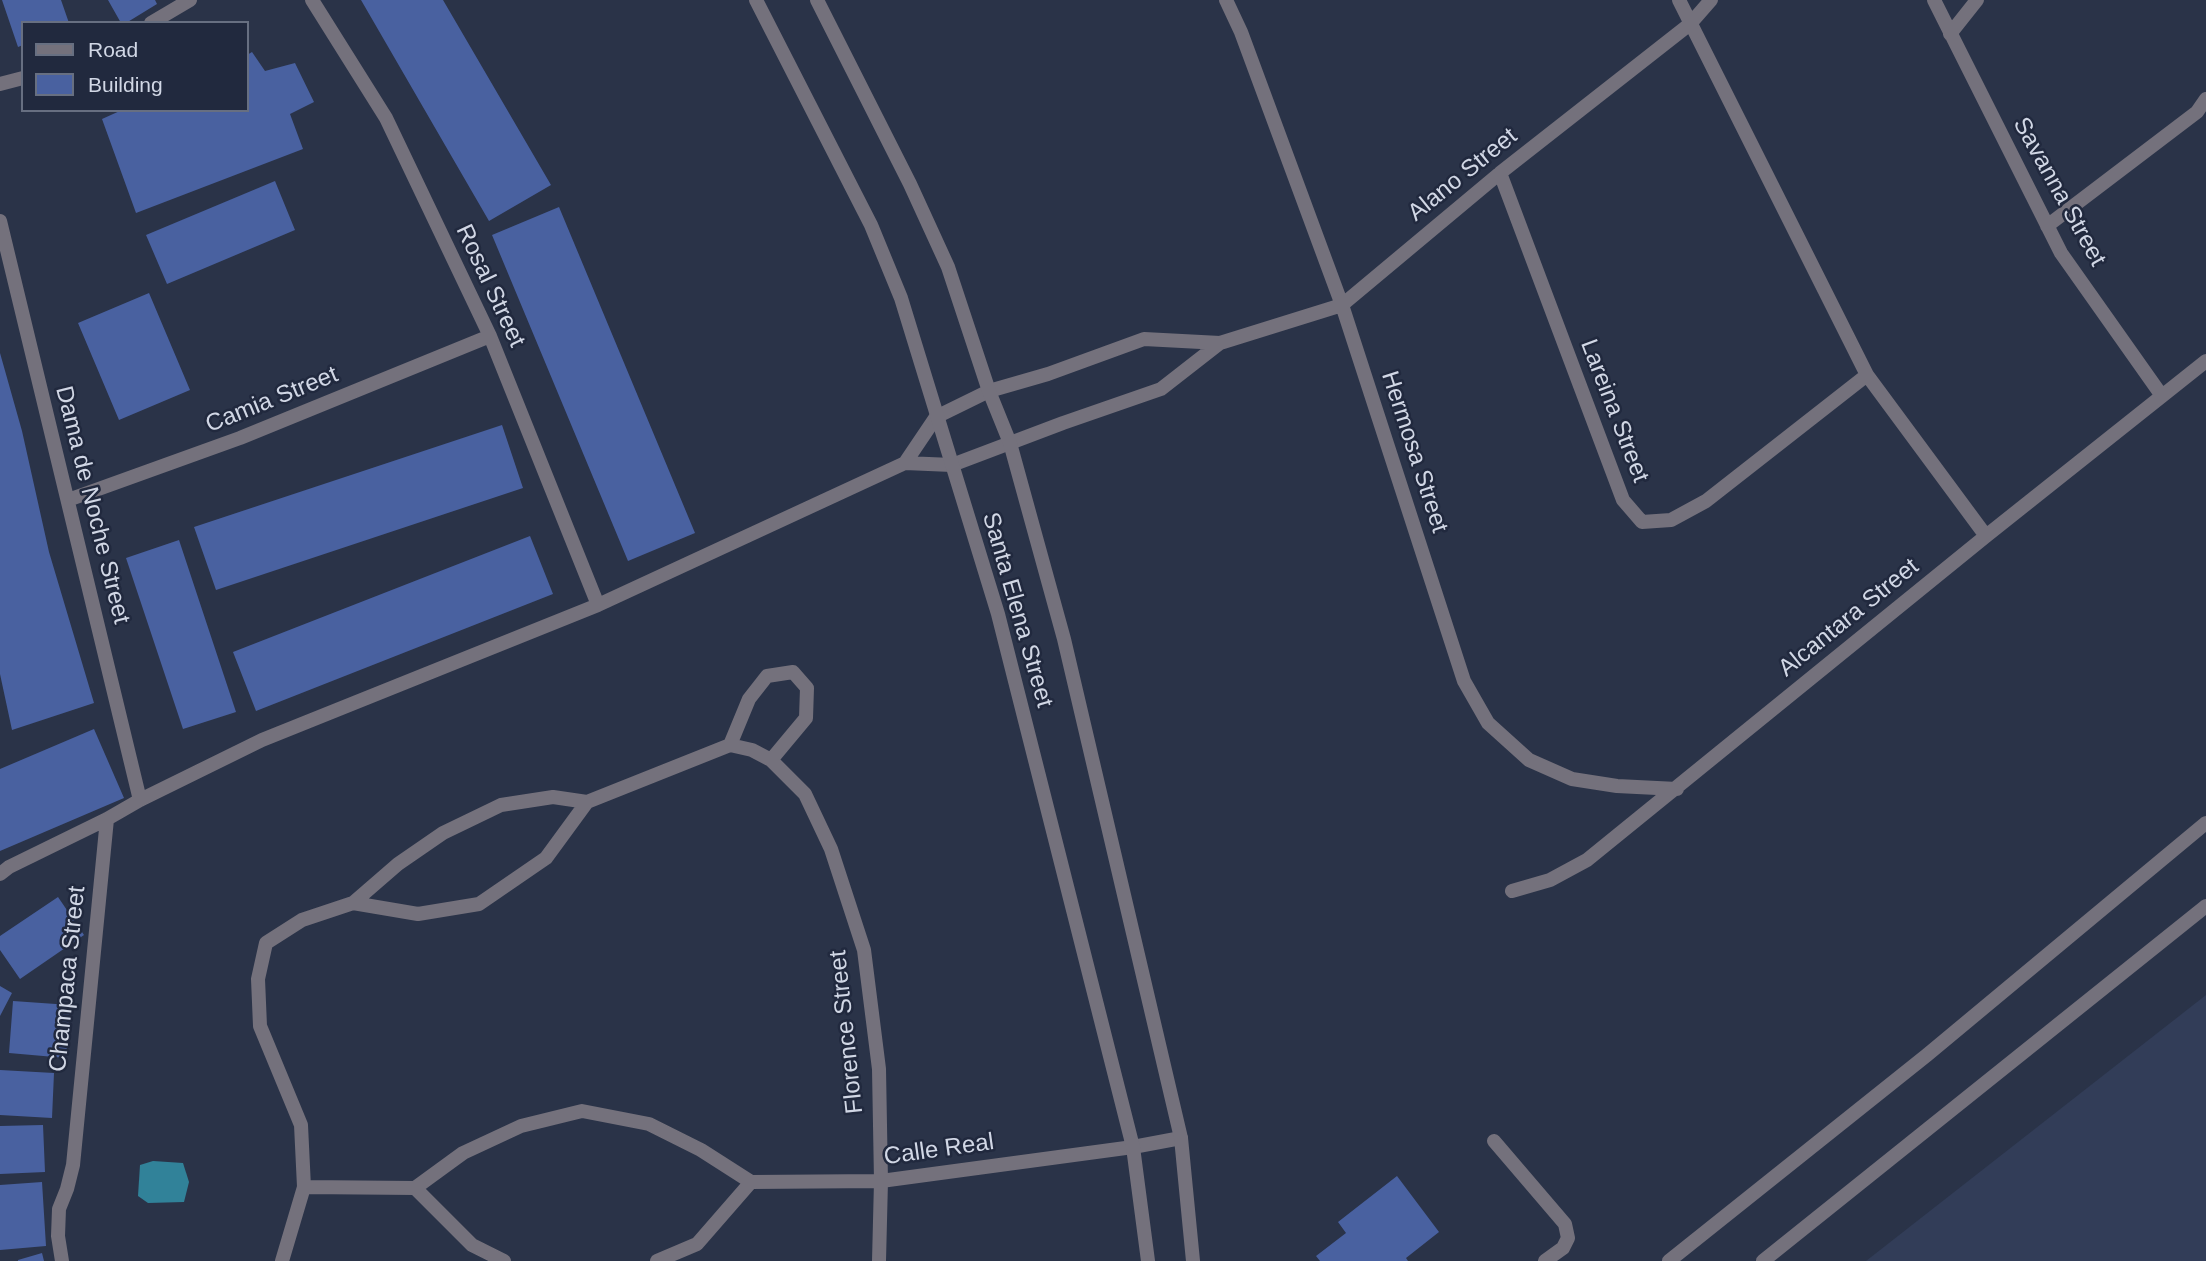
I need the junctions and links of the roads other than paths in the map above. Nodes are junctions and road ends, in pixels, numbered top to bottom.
1 (190, 0) edge
2 (312, 0) edge
3 (756, 0) edge
4 (817, 0) edge
5 (1226, 0) edge
6 (1679, 0) edge
7 (1711, 0) edge
8 (1934, 0) edge
9 (1977, 0) edge
10 (155, 21) edge
11 (1690, 24) junction
12 (1950, 34) junction
13 (21, 79) edge
14 (0, 85) edge
15 (2206, 99) edge
16 (1500, 173) junction
17 (0, 221) edge
18 (2047, 226) junction
19 (1342, 306) junction
20 (490, 336) junction
21 (1220, 343) junction
22 (2206, 362) edge
23 (1867, 375) junction
24 (989, 391) junction
25 (2162, 396) junction
26 (936, 416) junction
27 (1010, 443) junction
28 (905, 463) junction
29 (952, 465) junction
30 (68, 500) junction
31 (1986, 536) junction
32 (598, 605) junction
33 (730, 746) junction
34 (771, 760) junction
35 (1677, 789) junction
36 (140, 800) junction
37 (587, 802) junction
38 (107, 819) junction
39 (2206, 823) edge
40 (0, 874) edge
41 (1512, 891) dead end
42 (353, 903) junction
43 (2206, 906) edge
44 (1181, 1138) junction
45 (1494, 1141) dead end
46 (1133, 1147) junction
47 (881, 1181) junction
48 (751, 1182) junction
49 (304, 1186) junction
50 (415, 1188) junction
51 (62, 1261) edge
52 (282, 1261) edge
53 (504, 1261) edge
54 (657, 1261) edge
55 (879, 1261) edge
56 (1148, 1261) edge
57 (1193, 1261) edge
58 (1545, 1261) edge
59 (1669, 1261) edge
60 (1763, 1261) edge

1 - 10 street
2 - 20 street, Rosal Street
3 - 26 street, Santa Elena Street
4 - 24 street, Santa Elena Street
5 - 19 street, Hermosa Street
6 - 11 street
7 - 11 street, Alano Street
8 - 12 street, Savanna Street
9 - 12 street
11 - 16 street, Alano Street
11 - 23 street
12 - 18 street, Savanna Street
13 - 14 street
15 - 18 street
16 - 19 street, Alano Street
16 - 23 street, Lareina Street
17 - 30 street, Dama de Noche Street
18 - 25 street, Savanna Street
19 - 21 street, Alano Street
19 - 35 street, Hermosa Street
20 - 30 street, Camia Street
20 - 32 street, Rosal Street
21 - 24 street
21 - 27 street
22 - 25 street, Alcantara Street
23 - 31 street
24 - 26 street
24 - 27 street, Santa Elena Street
25 - 31 street, Alcantara Street
26 - 28 street
26 - 29 street, Santa Elena Street
27 - 29 street
27 - 44 street, Santa Elena Street
28 - 29 street
28 - 32 street
29 - 46 street, Santa Elena Street
30 - 36 street, Dama de Noche Street
31 - 35 street, Alcantara Street
32 - 36 street
33 - 34 street, Florence Street
33 - 34 street
33 - 37 street
34 - 47 street, Florence Street
35 - 41 street, Alcantara Street
36 - 38 street
37 - 42 street
37 - 42 street
38 - 40 street
38 - 51 street, Champaca Street
39 - 59 street
42 - 49 street
43 - 60 street
44 - 46 street, Calle Real
44 - 57 street, Santa Elena Street
45 - 58 street
46 - 47 street, Calle Real
46 - 56 street, Santa Elena Street
47 - 48 street, Calle Real
47 - 55 street, Florence Street
48 - 50 street
48 - 54 street
49 - 50 street
49 - 52 street
50 - 53 street

